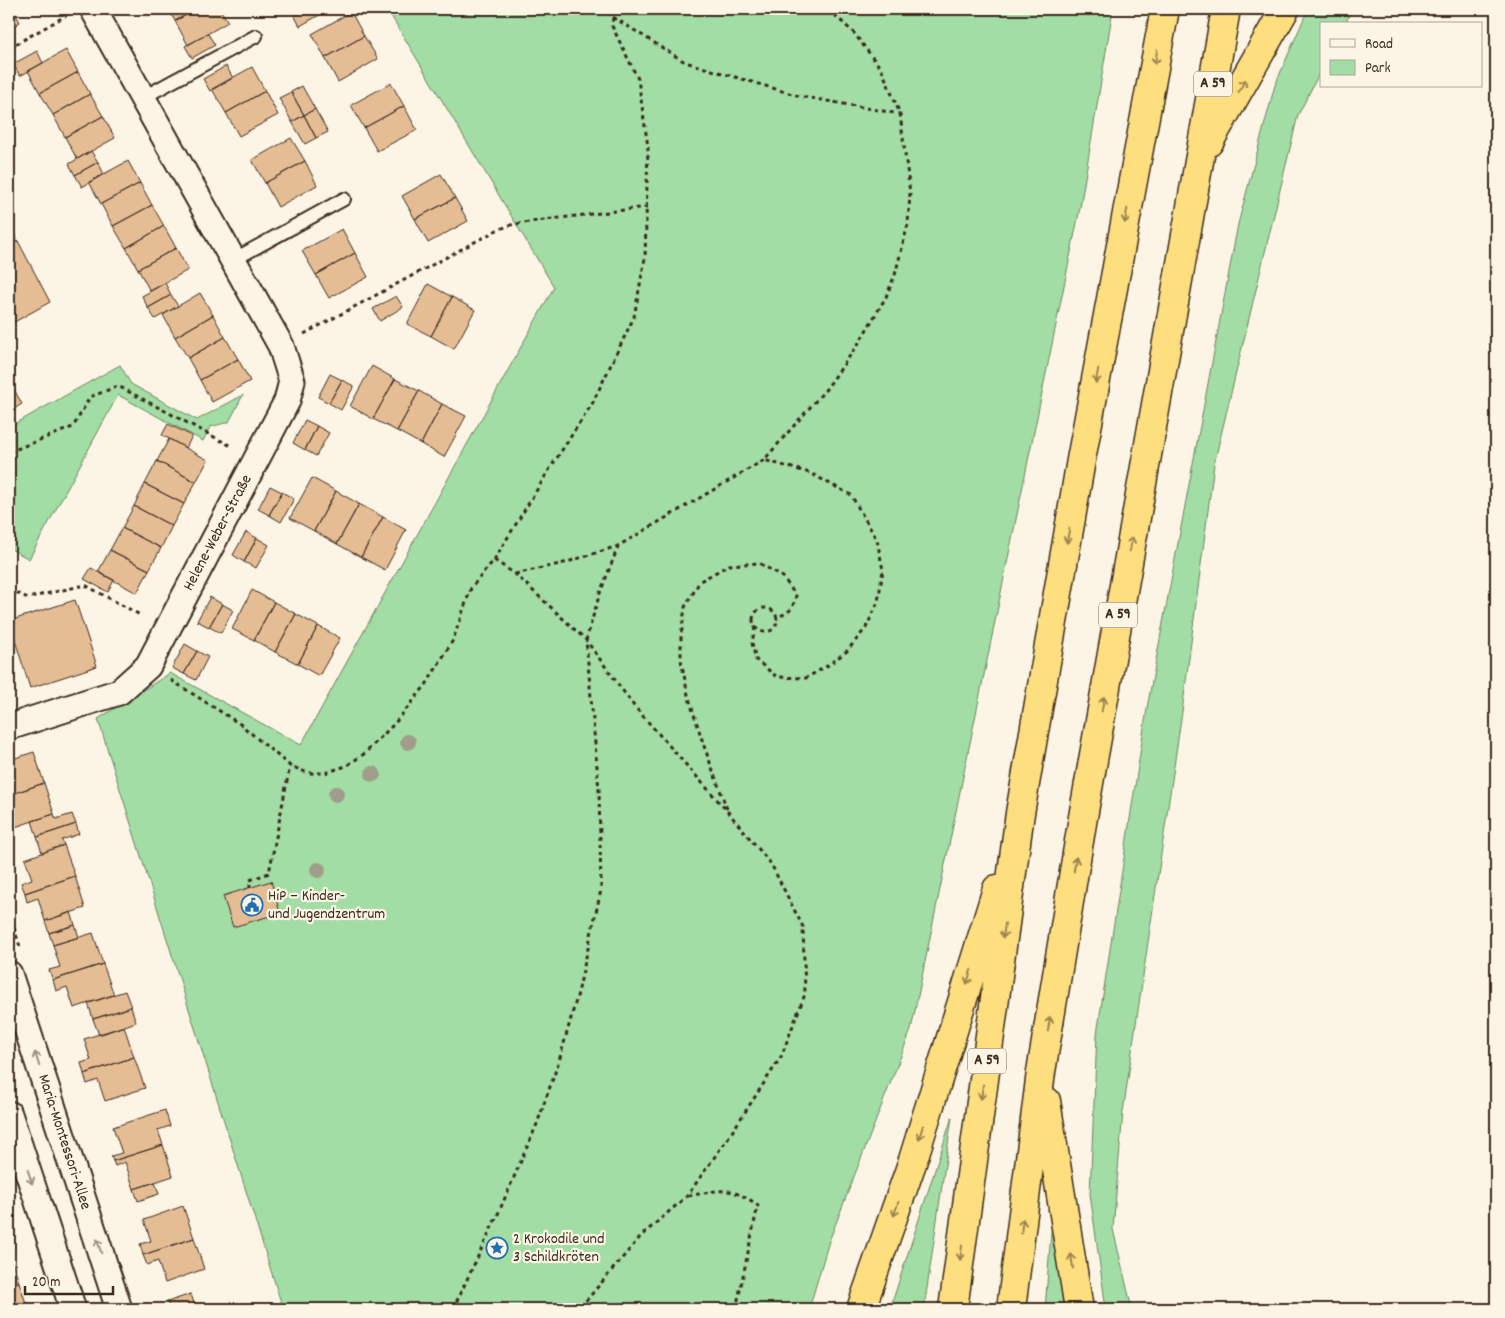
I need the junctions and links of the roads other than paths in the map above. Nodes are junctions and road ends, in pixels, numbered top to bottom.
1 (1165, 9) edge
2 (1226, 9) edge
3 (1285, 9) edge
4 (82, 11) edge
5 (256, 36) dead end
6 (142, 98) junction
7 (1200, 158) junction
8 (344, 199) dead end
9 (233, 260) junction
10 (9, 727) edge
11 (1020, 813) junction
12 (9, 974) edge
13 (1041, 1072) junction
14 (9, 1114) edge
15 (73, 1309) edge
16 (119, 1309) edge
17 (861, 1309) edge
18 (953, 1309) edge
19 (1011, 1309) edge
20 (1079, 1309) edge

1 -> 11 highway, A 59
2 - 7 highway, A 59
7 -> 3 highway
4 - 6 street, Helene-Weber-Straße
5 - 6 lane
6 - 9 street, Helene-Weber-Straße
13 -> 7 highway, A 59
8 - 9 lane
9 - 10 street, Helene-Weber-Straße
11 -> 17 highway
11 -> 18 highway, A 59
16 -> 12 street, Maria-Montessori-Allee
19 -> 13 highway, A 59
20 -> 13 highway
14 -> 15 street

